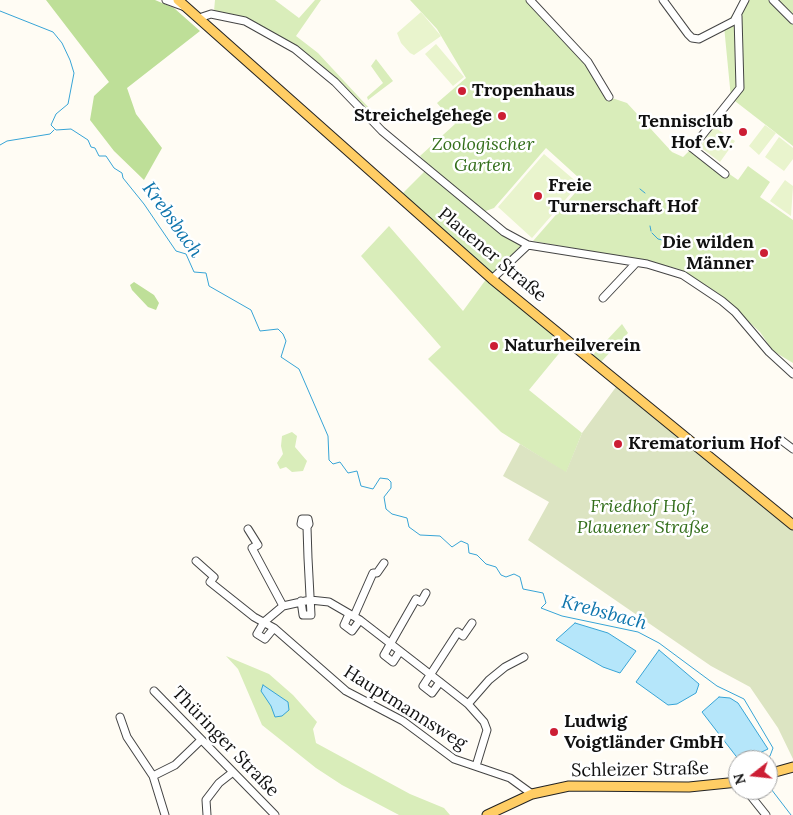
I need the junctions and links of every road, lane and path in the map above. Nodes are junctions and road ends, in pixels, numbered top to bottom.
1 (166, 0) edge
2 (178, 0) edge
3 (530, 0) edge
4 (663, 0) edge
5 (745, 0) edge
6 (773, 0) edge
7 (185, 7) junction
8 (738, 16) junction
9 (199, 18) junction
10 (793, 20) edge
11 (609, 97) dead end
12 (725, 174) dead end
13 (528, 245) junction
14 (636, 263) junction
15 (492, 279) junction
16 (603, 298) dead end
17 (778, 361) junction
18 (793, 368) edge
19 (793, 374) edge
20 (781, 440) dead end
21 (793, 449) edge
22 (793, 525) edge
23 (307, 527) dead end
24 (248, 528) dead end
25 (196, 561) dead end
26 (384, 563) dead end
27 (426, 593) dead end
28 (310, 600) junction
29 (301, 601) junction
30 (283, 606) junction
31 (354, 617) junction
32 (264, 622) junction
33 (472, 623) dead end
34 (274, 628) junction
35 (391, 644) junction
36 (400, 651) junction
37 (524, 657) dead end
38 (431, 675) junction
39 (440, 682) junction
40 (154, 691) dead end
41 (468, 704) junction
42 (120, 717) dead end
43 (201, 740) junction
44 (476, 766) junction
45 (793, 767) edge
46 (778, 771) edge
47 (233, 772) junction
48 (153, 776) junction
49 (728, 783) edge
50 (532, 794) junction
51 (754, 800) edge
52 (165, 815) edge
53 (207, 815) edge
54 (274, 815) edge
55 (487, 815) edge
56 (766, 815) edge

1 - 7 street
2 - 7 main road, Plauener Straße
3 - 11 street
4 - 8 street
5 - 8 street
6 - 10 street
7 - 9 main road, Plauener Straße
8 - 12 street
9 - 13 street
9 - 15 main road, Plauener Straße
13 - 14 street
13 - 15 street
14 - 16 street
14 - 17 street
15 - 22 main road, Plauener Straße
17 - 18 street
17 - 19 street
20 - 21 street
23 - 28 street
24 - 30 street
25 - 32 street, Hauptmannsweg
26 - 31 street
27 - 35 street
28 - 29 street
28 - 29 street
28 - 31 street
29 - 30 street
30 - 32 street
31 - 35 street
32 - 34 street, Hauptmannsweg
32 - 34 street
33 - 38 street
34 - 44 street, Hauptmannsweg
35 - 36 street
35 - 36 street
36 - 38 street
37 - 41 street
38 - 39 street
38 - 39 street
39 - 41 street
40 - 43 street, Thüringer Straße
41 - 44 street
42 - 48 street
43 - 47 street, Thüringer Straße
43 - 48 street
44 - 50 street, Hauptmannsweg
45 - 46 main road
47 - 53 street
47 - 54 street, Thüringer Straße
48 - 52 street
49 - 50 main road, Schleizer Straße
50 - 55 main road, Schleizer Straße
51 - 56 street

